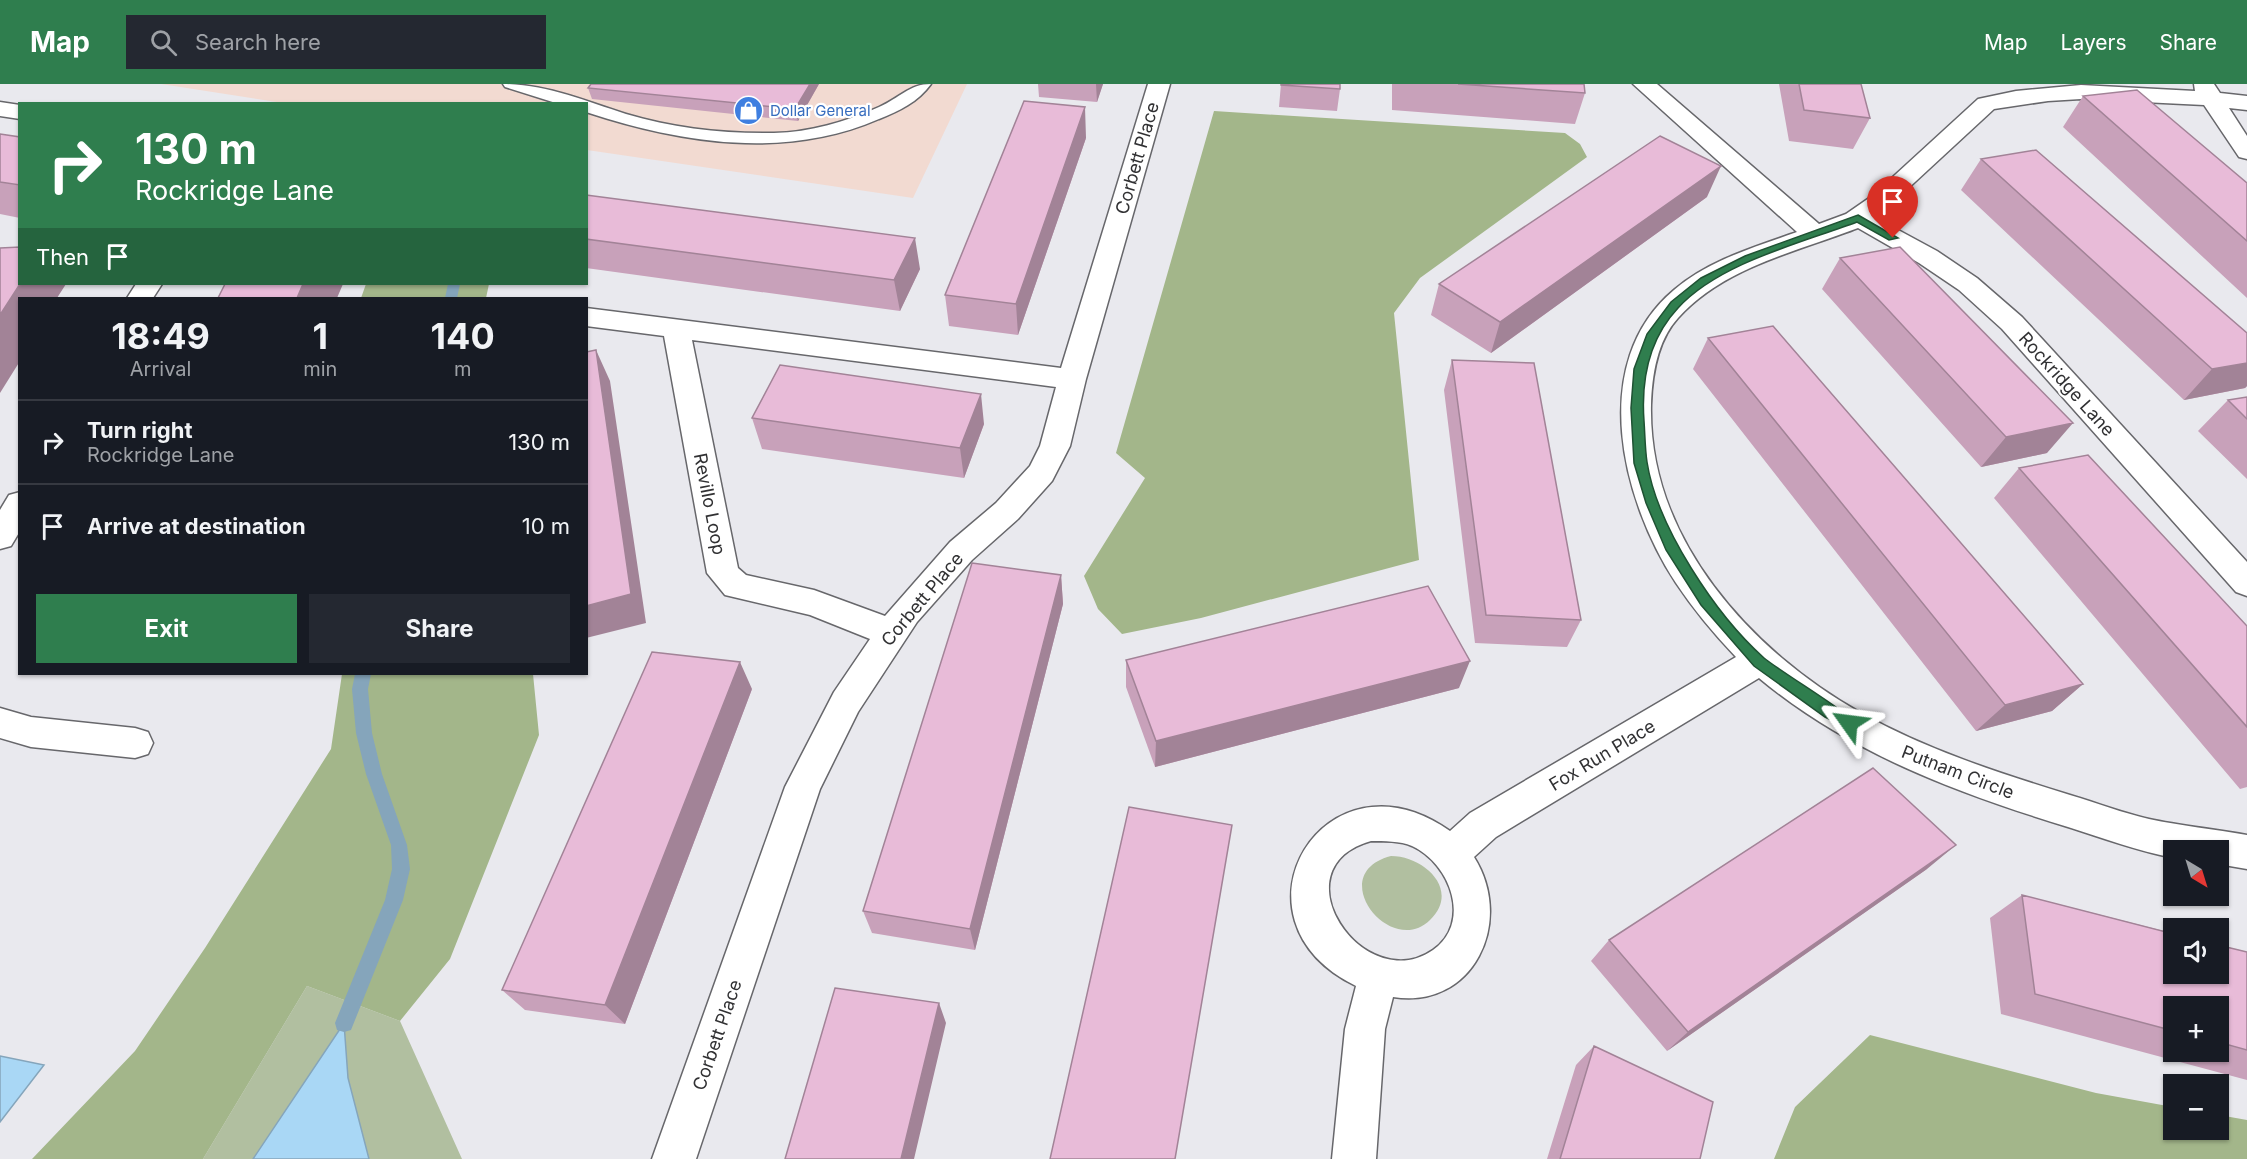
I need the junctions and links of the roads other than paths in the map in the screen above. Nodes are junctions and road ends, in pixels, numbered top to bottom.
1 (511, 84) edge
2 (924, 84) edge
3 (1159, 84) edge
4 (1644, 84) edge
5 (2207, 91) edge
6 (572, 102) edge
7 (2247, 103) edge
8 (588, 107) edge
9 (0, 109) edge
10 (18, 112) edge
11 (2247, 152) edge
12 (1858, 218) junction
13 (1816, 234) junction
14 (588, 317) edge
15 (676, 328) junction
16 (1072, 379) junction
17 (18, 506) edge
18 (0, 537) edge
19 (2247, 583) edge
20 (891, 633) junction
21 (1759, 662) junction
22 (0, 723) edge
23 (135, 743) dead end
24 (2247, 852) edge
25 (1451, 854) junction
26 (1378, 976) junction
27 (674, 1159) edge
28 (1354, 1159) edge

1 - 6 lane
2 - 8 lane
3 - 16 street, Corbett Place
4 - 13 street
5 - 7 street, Putnam Circle
5 - 11 street
5 - 12 street, Putnam Circle
9 - 10 street
12 - 13 street, Putnam Circle
12 - 19 street, Rockridge Lane
13 - 21 street, Putnam Circle
14 - 15 street
15 - 16 street
15 - 20 street, Revillo Loop
16 - 20 street, Corbett Place
17 - 18 street
20 - 27 street, Corbett Place
21 - 24 street, Putnam Circle
21 - 25 street, Fox Run Place
22 - 23 street
25 - 26 street
25 - 26 street
26 - 28 street

